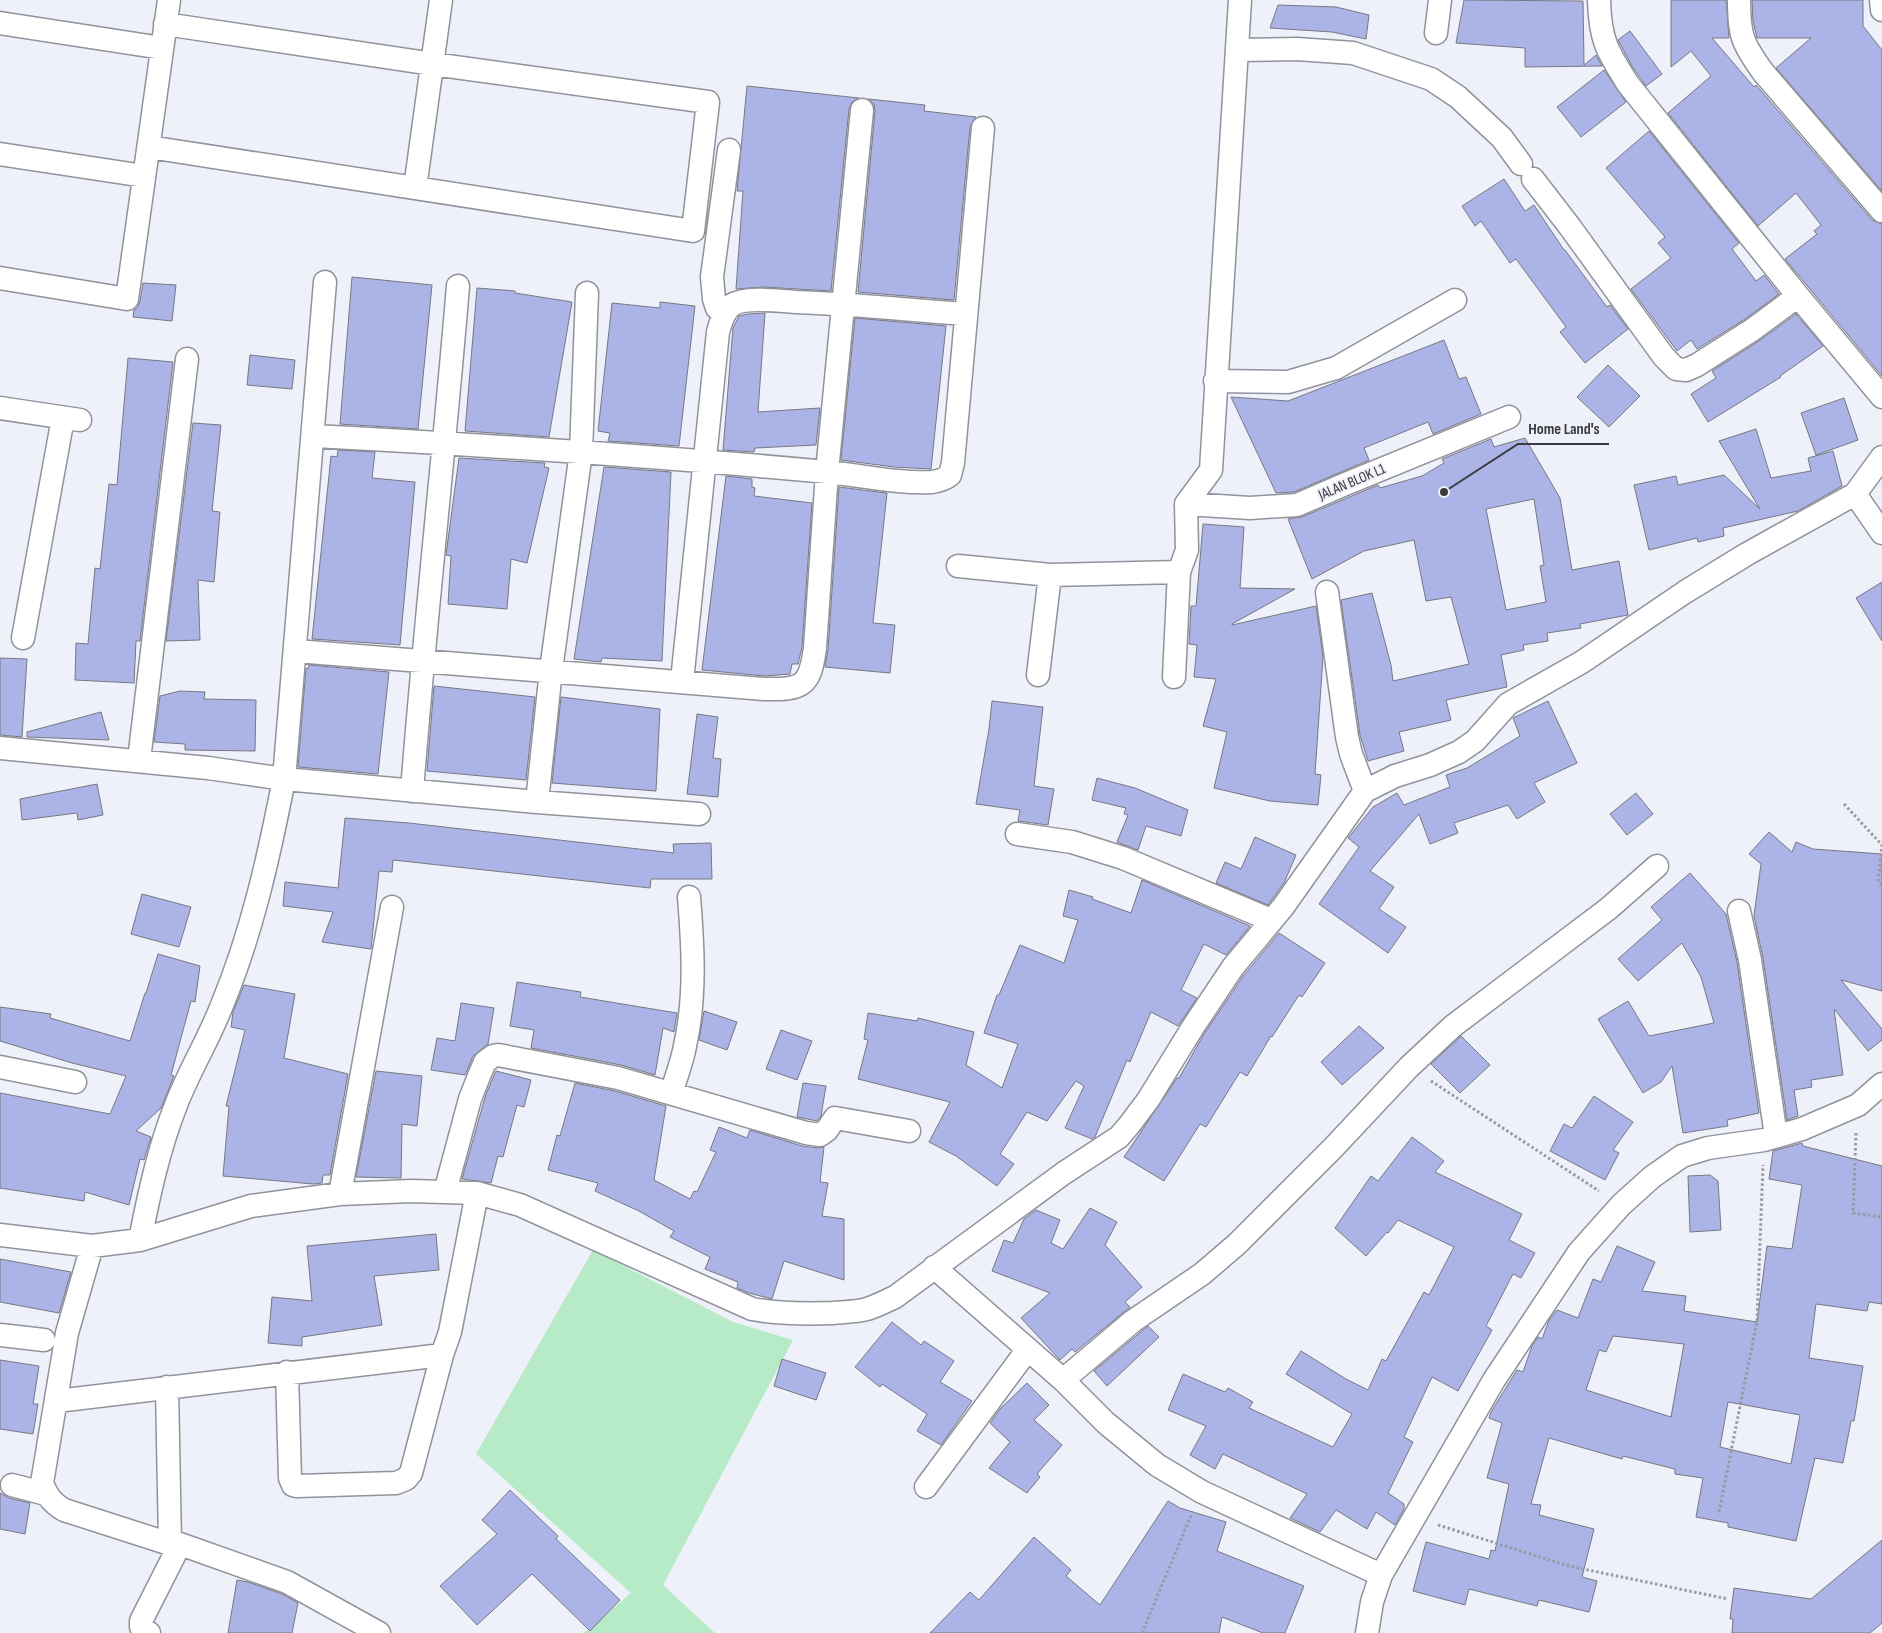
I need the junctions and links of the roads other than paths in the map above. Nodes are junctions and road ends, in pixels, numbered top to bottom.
1 (168, 0) edge
2 (442, 0) edge
3 (1240, 0) edge
4 (1440, 0) edge
5 (1600, 0) edge
6 (1739, 0) edge
7 (1881, 0) edge
8 (1882, 10) edge
9 (0, 23) edge
10 (165, 24) junction
11 (1436, 33) dead end
12 (162, 48) junction
13 (1237, 50) junction
14 (433, 64) junction
15 (862, 110) dead end
16 (983, 128) dead end
17 (149, 147) junction
18 (730, 150) dead end
19 (0, 154) edge
20 (144, 176) junction
21 (415, 188) junction
22 (1882, 211) edge
23 (0, 278) edge
24 (325, 282) dead end
25 (458, 286) dead end
26 (587, 293) dead end
27 (1798, 296) junction
28 (1455, 300) dead end
29 (844, 304) junction
30 (724, 314) junction
31 (966, 314) junction
32 (187, 359) dead end
33 (1215, 381) junction
34 (1882, 397) edge
35 (0, 408) edge
36 (1510, 416) dead end
37 (314, 436) junction
38 (445, 443) junction
39 (581, 452) junction
40 (1882, 457) edge
41 (705, 462) junction
42 (827, 472) junction
43 (1855, 494) junction
44 (1186, 504) junction
45 (1882, 533) edge
46 (958, 566) dead end
47 (1179, 572) junction
48 (1050, 575) junction
49 (1328, 592) dead end
50 (23, 638) dead end
51 (296, 651) junction
52 (422, 662) junction
53 (551, 670) junction
54 (1038, 675) dead end
55 (1174, 677) dead end
56 (682, 681) junction
57 (0, 748) edge
58 (138, 760) junction
59 (284, 780) junction
60 (412, 791) junction
61 (1365, 792) junction
62 (538, 802) junction
63 (699, 814) dead end
64 (1017, 834) dead end
65 (1657, 866) dead end
66 (689, 897) dead end
67 (392, 907) dead end
68 (1739, 911) dead end
69 (1271, 920) junction
70 (0, 1067) edge
71 (75, 1082) dead end
72 (1882, 1084) edge
73 (671, 1094) junction
74 (909, 1131) dead end
75 (1770, 1138) junction
76 (445, 1192) junction
77 (477, 1192) junction
78 (340, 1194) junction
79 (0, 1235) edge
80 (140, 1240) junction
81 (92, 1246) junction
82 (934, 1267) junction
83 (0, 1335) edge
84 (44, 1340) dead end
85 (1028, 1349) junction
86 (442, 1355) junction
87 (287, 1372) junction
88 (1064, 1380) junction
89 (166, 1387) junction
90 (56, 1400) junction
91 (12, 1485) dead end
92 (926, 1487) dead end
93 (46, 1494) junction
94 (1381, 1575) junction
95 (148, 1633) edge
96 (379, 1633) edge
97 (1367, 1633) edge

1 - 10 street
2 - 14 street
3 - 13 street
4 - 11 street
5 - 27 street
6 - 22 street
7 - 8 street
9 - 12 street
10 - 12 street
10 - 14 street
12 - 17 street
13 - 27 street
13 - 33 street
14 - 21 street
14 - 21 street
15 - 29 street
16 - 31 street
17 - 20 street
17 - 21 street
18 - 30 street
19 - 20 street
20 - 23 street
24 - 37 street
25 - 38 street
26 - 39 street
27 - 34 street
28 - 33 street
29 - 30 street
29 - 31 street
29 - 42 street
30 - 41 street
31 - 42 street
32 - 58 street
33 - 44 street
35 - 50 street
36 - 44 street, JALAN BLOK L1
37 - 38 street
37 - 51 street
38 - 39 street
38 - 52 street
39 - 41 street
39 - 53 street
40 - 43 street
41 - 42 street
41 - 56 street
42 - 56 street
43 - 45 street
43 - 61 street
44 - 47 street
46 - 48 street
47 - 48 street
47 - 55 street
48 - 54 street
49 - 61 street
51 - 52 street
51 - 59 street
52 - 53 street
52 - 60 street
53 - 56 street
53 - 62 street
57 - 58 street
58 - 59 street
59 - 60 street
59 - 80 street
60 - 62 street
61 - 69 street
62 - 63 street
64 - 69 street
65 - 88 street
66 - 73 street
67 - 78 street
68 - 75 street
69 - 82 street
70 - 71 street
72 - 75 street
73 - 74 street
73 - 76 street
75 - 94 street
76 - 77 street
76 - 78 street
77 - 82 street
77 - 86 street
78 - 80 street
79 - 81 street
80 - 81 street
81 - 90 street
82 - 85 street
83 - 84 street
85 - 88 street
85 - 92 street
86 - 87 street
86 - 87 street
87 - 89 street
88 - 94 street
89 - 90 street
89 - 93 street
90 - 93 street
91 - 93 street
94 - 97 street
95 - 96 street

